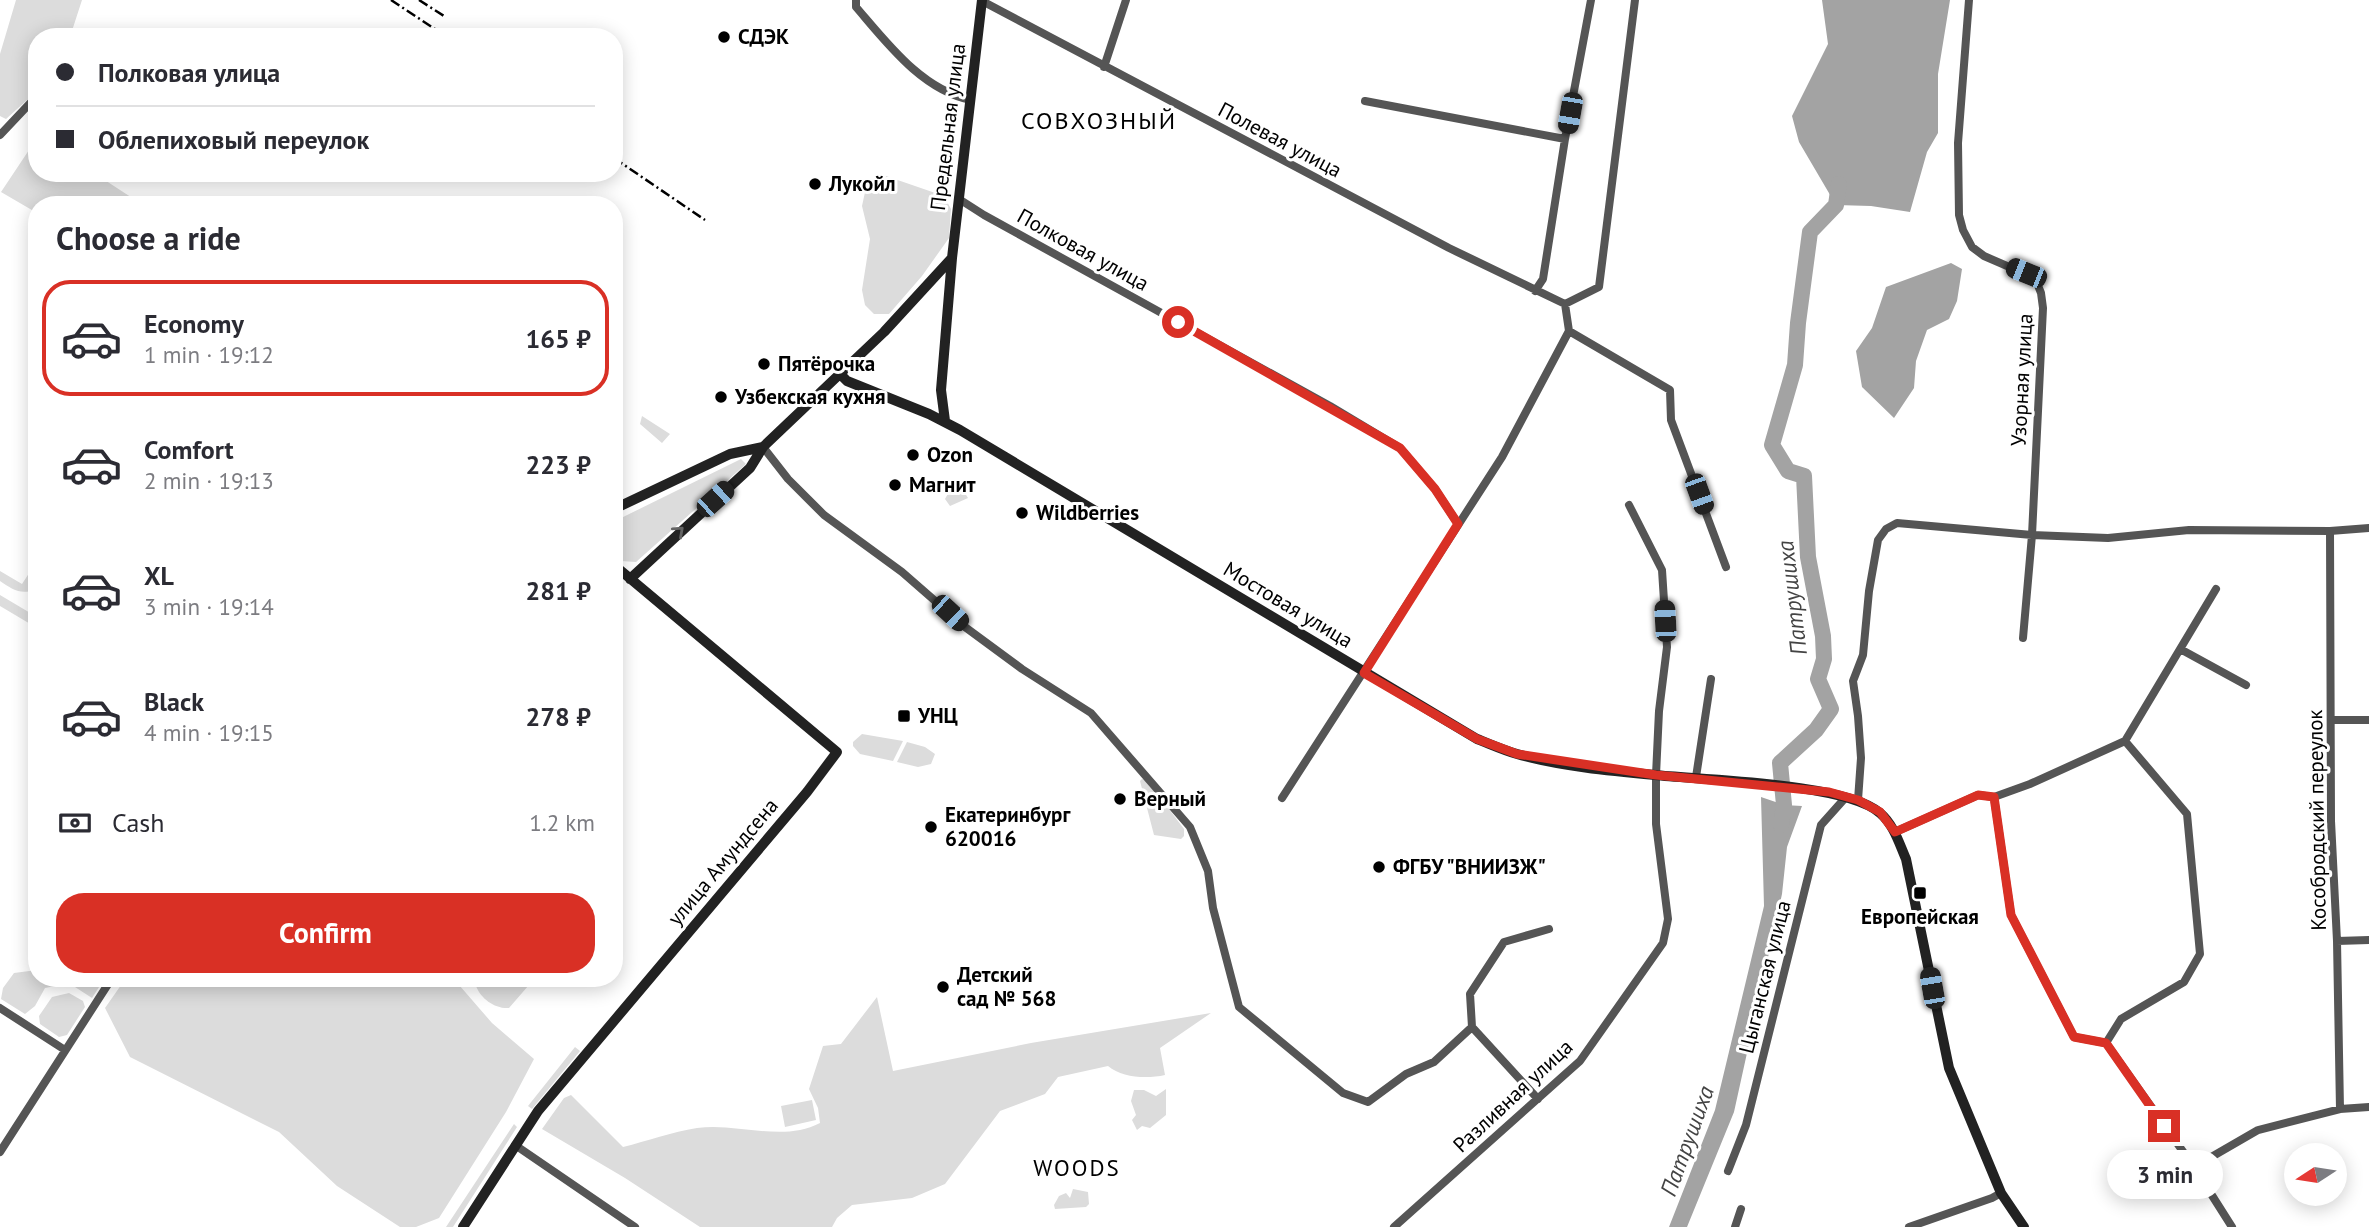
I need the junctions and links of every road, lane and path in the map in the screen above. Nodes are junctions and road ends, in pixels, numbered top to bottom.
1 (856, 0) edge
2 (982, 0) edge
3 (1126, 0) edge
4 (1591, 0) edge
5 (1635, 0) edge
6 (1969, 0) edge
7 (1104, 67) junction
8 (971, 100) junction
9 (1364, 101) dead end
10 (28, 105) edge
11 (0, 135) edge
12 (1565, 139) junction
13 (959, 199) junction
14 (952, 258) junction
15 (1535, 291) junction
16 (1565, 304) junction
17 (1569, 331) junction
18 (840, 374) junction
19 (944, 421) junction
20 (763, 447) junction
21 (623, 505) edge
22 (1629, 505) dead end
23 (1458, 524) junction
24 (2369, 528) edge
25 (2330, 531) junction
26 (2032, 535) junction
27 (1726, 567) dead end
28 (623, 573) edge
29 (630, 579) junction
30 (2216, 589) dead end
31 (2023, 638) dead end
32 (2182, 650) junction
33 (1364, 673) junction
34 (1711, 679) dead end
35 (2246, 685) dead end
36 (2332, 720) junction
37 (2369, 720) edge
38 (2125, 741) junction
39 (1656, 775) junction
40 (1696, 777) junction
41 (1846, 797) junction
42 (1994, 797) junction
43 (1282, 799) dead end
44 (1858, 800) junction
45 (1895, 832) junction
46 (1549, 929) dead end
47 (2337, 940) junction
48 (2369, 940) edge
49 (106, 987) edge
50 (0, 1008) edge
51 (1472, 1027) junction
52 (2106, 1043) junction
53 (65, 1050) junction
54 (1538, 1099) junction
55 (2369, 1107) edge
56 (2340, 1109) junction
57 (515, 1145) junction
58 (0, 1152) edge
59 (2194, 1167) junction
60 (1728, 1171) dead end
61 (2001, 1193) junction
62 (1741, 1209) dead end
63 (463, 1227) edge
64 (635, 1227) edge
65 (1394, 1227) edge
66 (1735, 1227) edge
67 (1909, 1227) edge
68 (2024, 1227) edge
69 (2232, 1227) edge

1 - 8 street
2 - 7 street, Полевая улица
2 - 8 street, Предельная улица
3 - 7 street
4 - 12 street
5 - 16 street
6 - 26 street, Узорная улица
7 - 15 street, Полевая улица
8 - 13 street, Предельная улица
9 - 12 street
10 - 11 street
12 - 15 street
13 - 14 street, Предельная улица
13 - 23 street, Полковая улица
14 - 18 street
14 - 19 street, Предельная улица
15 - 16 street, Полевая улица
16 - 17 street
17 - 23 street
17 - 27 street
18 - 19 street, Мостовая улица
18 - 20 street
19 - 33 street, Мостовая улица
20 - 21 street
29 -> 20 street
20 - 51 street
22 - 39 street, Разливная улица
23 - 33 street
24 - 25 street
25 - 26 street
25 - 36 street, Кособродский переулок
26 - 31 street, Узорная улица
26 - 44 street
28 - 29 street, улица Амундсена
29 - 57 street, улица Амундсена
30 - 32 street
32 - 35 street
32 - 38 street
33 - 39 street, Мостовая улица
33 - 43 street
34 - 40 street
36 - 37 street
36 - 47 street, Кособродский переулок
38 - 42 street
38 - 52 street
39 - 40 street, Мостовая улица
39 - 54 street, Разливная улица
40 - 41 street, Мостовая улица
41 - 44 street, Мостовая улица
41 - 60 street, Цыганская улица
42 - 45 street
42 - 52 street
44 - 45 street
45 - 61 street
46 - 51 street
47 - 48 street
47 - 56 street, Кособродский переулок
49 - 53 street
50 - 53 street
51 - 54 street
52 - 59 street
53 - 58 street
54 - 65 street, Разливная улица
55 - 56 street
56 - 59 street
57 - 63 street, улица Амундсена
57 - 64 street
59 - 69 street
61 - 67 street
61 - 68 street
62 - 66 street

